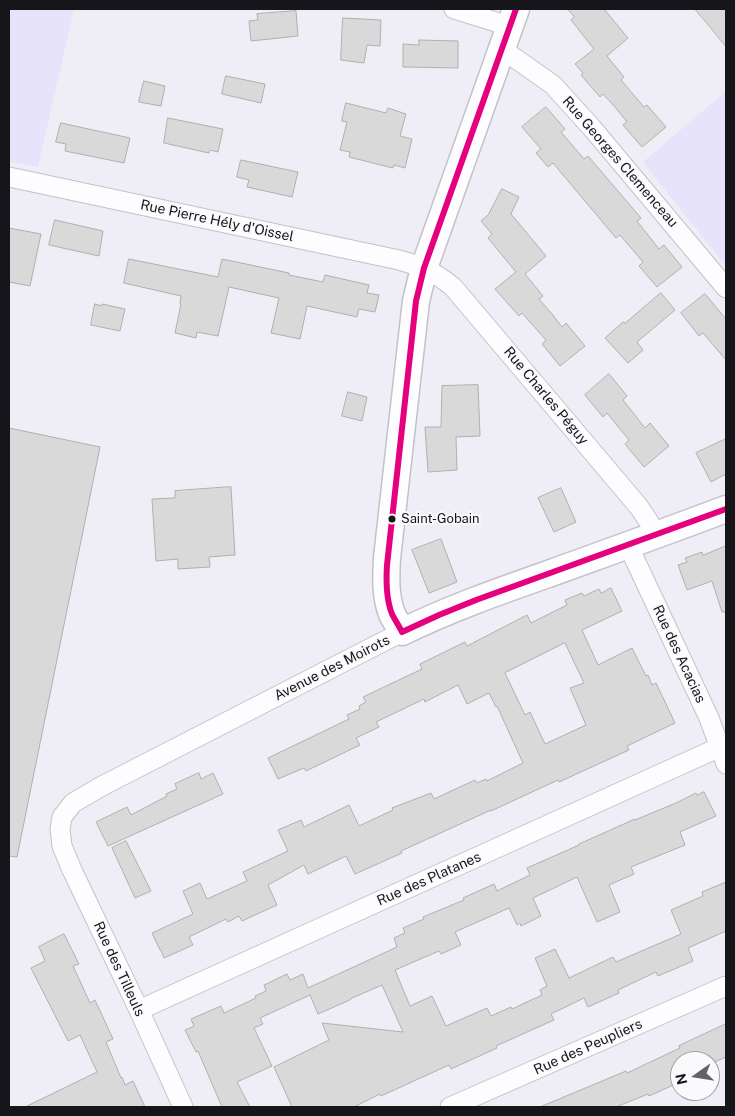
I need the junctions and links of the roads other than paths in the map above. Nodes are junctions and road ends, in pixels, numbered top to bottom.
1 (454, 9) edge
2 (509, 28) edge
3 (9, 178) edge
4 (424, 268) junction
5 (726, 288) edge
6 (726, 509) edge
7 (656, 535) junction
8 (628, 545) junction
9 (402, 632) junction
10 (723, 755) edge
11 (60, 829) joint
12 (726, 986) edge
13 (139, 1010) junction
14 (183, 1107) edge
15 (450, 1107) edge

1 - 2 street, Rue Georges Clemenceau
2 - 4 street
2 - 5 street, Rue Georges Clemenceau
3 - 4 street, Rue Pierre Hély d'Oissel
4 - 7 street, Rue Charles Péguy
4 - 9 street
6 - 7 street, Avenue des Moirots
7 - 8 street, Avenue des Moirots
8 - 9 street, Avenue des Moirots
8 - 10 street, Rue des Acacias
9 - 11 street, Avenue des Moirots
10 - 13 street, Rue des Platanes
11 - 13 street, Rue des Tilleuls
12 - 15 street, Rue des Peupliers
13 - 14 street, Rue des Tilleuls

